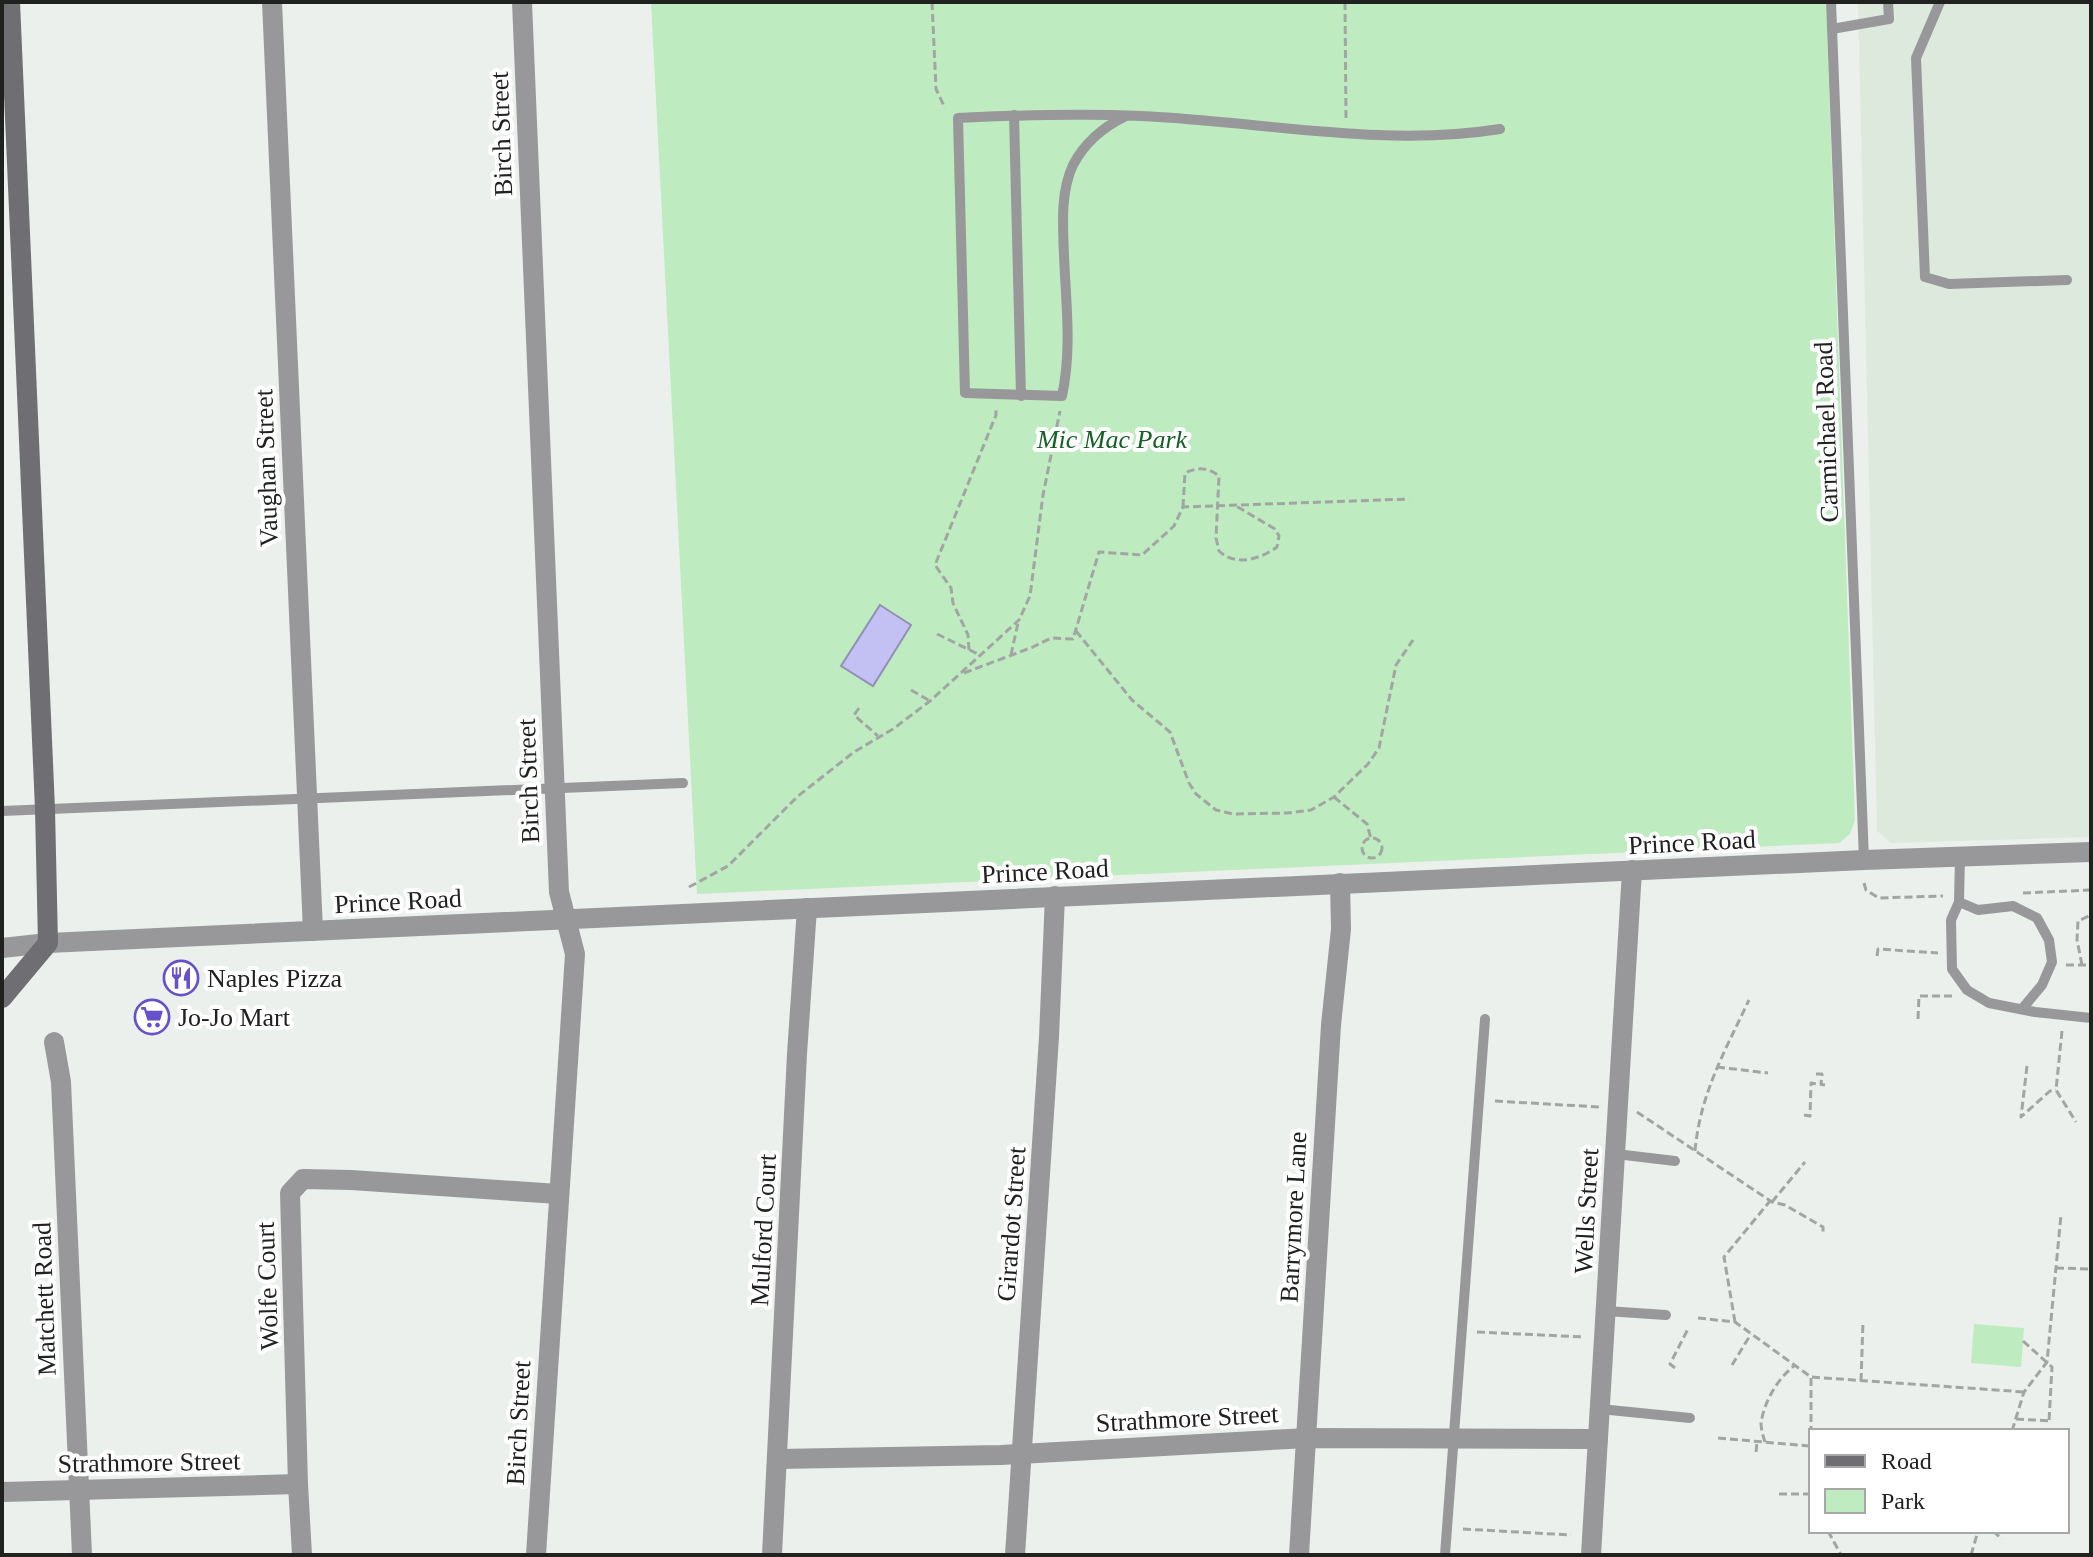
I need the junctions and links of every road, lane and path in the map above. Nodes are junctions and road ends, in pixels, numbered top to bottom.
1 (10, 2) edge
2 (272, 2) edge
3 (522, 2) edge
4 (932, 2) edge
5 (1345, 2) edge
6 (1831, 2) edge
7 (1888, 2) edge
8 (1940, 2) edge
9 (1832, 29) junction
10 (1014, 115) junction
11 (1126, 116) junction
12 (958, 118) junction
13 (1500, 129) dead end
14 (1346, 133) junction
15 (2067, 280) dead end
16 (996, 395) junction
17 (1021, 396) junction
18 (1062, 396) junction
19 (1409, 499) dead end
20 (1218, 505) junction
21 (1235, 505) junction
22 (1183, 507) junction
23 (1019, 620) junction
24 (1075, 629) junction
25 (937, 634) dead end
26 (1413, 640) dead end
27 (969, 650) junction
28 (1011, 655) junction
29 (981, 656) junction
30 (960, 674) junction
31 (911, 690) dead end
32 (930, 701) junction
33 (859, 708) dead end
34 (879, 737) junction
35 (683, 783) dead end
36 (554, 788) junction
37 (1334, 797) junction
38 (306, 798) junction
39 (45, 809) junction
40 (2, 811) edge
41 (1371, 839) junction
42 (2091, 852) edge
43 (1960, 856) junction
44 (1864, 860) junction
45 (1632, 870) junction
46 (1340, 883) junction
47 (689, 887) dead end
48 (1055, 896) junction
49 (1959, 902) junction
50 (807, 908) junction
51 (2091, 915) edge
52 (567, 919) junction
53 (313, 931) junction
54 (48, 943) junction
55 (2, 948) edge
56 (1946, 954) dead end
57 (1877, 956) dead end
58 (2058, 964) dead end
59 (2082, 965) junction
60 (2091, 965) edge
61 (1964, 996) dead end
62 (2, 998) edge
63 (1749, 1000) dead end
64 (2022, 1009) junction
65 (2091, 1018) edge
66 (1485, 1019) dead end
67 (1918, 1019) dead end
68 (2062, 1031) dead end
69 (54, 1042) dead end
70 (2027, 1066) dead end
71 (1717, 1067) junction
72 (1768, 1073) dead end
73 (1816, 1074) dead end
74 (2056, 1090) junction
75 (1479, 1100) junction
76 (1600, 1107) dead end
77 (1637, 1112) dead end
78 (1804, 1115) dead end
79 (2076, 1122) dead end
80 (1695, 1151) junction
81 (1616, 1154) junction
82 (1675, 1161) dead end
83 (1805, 1162) dead end
84 (558, 1194) junction
85 (1771, 1202) junction
86 (2061, 1215) dead end
87 (1823, 1235) dead end
88 (2056, 1268) junction
89 (2089, 1269) edge
90 (2086, 1275) dead end
91 (1606, 1311) junction
92 (1666, 1315) dead end
93 (1698, 1318) dead end
94 (1735, 1322) junction
95 (1863, 1322) dead end
96 (1689, 1327) dead end
97 (1461, 1331) junction
98 (1751, 1334) junction
99 (1584, 1337) dead end
100 (2023, 1341) dead end
101 (2047, 1362) junction
102 (1732, 1365) dead end
103 (1794, 1366) junction
104 (1675, 1368) dead end
105 (1811, 1377) junction
106 (1861, 1381) junction
107 (2024, 1392) junction
108 (1600, 1409) junction
109 (1690, 1418) dead end
110 (2016, 1419) junction
111 (1809, 1429) edge
112 (2013, 1429) edge
113 (1307, 1438) junction
114 (1718, 1438) dead end
115 (1453, 1439) junction
116 (1598, 1439) junction
117 (1757, 1442) junction
118 (1765, 1442) junction
119 (1809, 1446) edge
120 (1756, 1452) dead end
121 (1022, 1453) junction
122 (778, 1459) junction
123 (298, 1484) junction
124 (79, 1489) junction
125 (2, 1492) edge
126 (1779, 1494) dead end
127 (1809, 1494) edge
128 (1447, 1528) junction
129 (1829, 1533) edge
130 (1977, 1533) edge
131 (1995, 1533) edge
132 (1572, 1536) dead end
133 (2002, 1539) dead end
134 (82, 1555) edge
135 (302, 1555) edge
136 (536, 1555) edge
137 (772, 1555) edge
138 (1015, 1555) edge
139 (1299, 1555) edge
140 (1445, 1555) edge
141 (1591, 1555) edge
142 (1841, 1555) edge
143 (1971, 1555) edge

1 - 39 main road
2 - 38 street, Vaughan Street
3 - 36 street, Birch Street
4 - 12 path
5 - 14 path
6 - 9 lane, Carmichael Road
7 - 9 lane
8 - 15 lane
9 - 44 lane, Carmichael Road
10 - 11 lane
10 - 12 lane
10 - 17 lane
11 - 14 lane
11 - 18 lane
12 - 16 lane
13 - 14 lane
16 - 17 lane
16 - 27 path
17 - 18 lane
18 - 23 path
19 - 21 path
20 - 21 path
20 - 21 path
20 - 22 path
20 - 22 path
22 - 24 path
23 - 28 path
23 - 29 path
24 - 28 path
24 - 37 path
25 - 27 path
26 - 37 path
27 - 29 path
28 - 30 path
29 - 30 path
30 - 32 path
31 - 32 path
32 - 34 path
33 - 34 path
34 - 47 path
35 - 36 lane
36 - 38 lane
36 - 52 street, Birch Street
37 - 41 path
38 - 39 lane
38 - 53 street, Vaughan Street
39 - 40 lane
39 - 54 main road
41 - 41 path
42 - 43 street, Prince Road
43 - 44 street, Prince Road
43 - 49 lane
44 - 45 street, Prince Road
45 - 46 street, Prince Road
45 - 81 street, Wells Street
46 - 48 street, Prince Road
46 - 113 street, Barrymore Lane
48 - 50 street, Prince Road
48 - 121 street, Girardot Street
49 - 64 lane
49 - 64 lane
50 - 52 street, Prince Road
50 - 122 street, Mulford Court
51 - 59 path
52 - 53 street, Prince Road
52 - 84 street, Birch Street
53 - 54 street, Prince Road
54 - 55 street, Prince Road
54 - 62 main road
56 - 57 path
58 - 59 path
59 - 60 path
61 - 67 path
63 - 71 path
64 - 65 lane
66 - 75 lane
68 - 74 path
69 - 124 street, Matchett Road
70 - 74 path
71 - 72 path
71 - 80 path
73 - 78 path
74 - 79 path
75 - 76 path
75 - 97 lane
77 - 80 path
80 - 85 path
81 - 82 lane
81 - 91 street, Wells Street
83 - 85 path
84 - 123 street, Wolfe Court
84 - 136 street, Birch Street
85 - 87 path
85 - 94 path
86 - 88 path
88 - 89 path
88 - 101 path
89 - 90 path
91 - 92 lane
91 - 108 street, Wells Street
93 - 94 path
94 - 98 path
95 - 106 path
96 - 104 path
97 - 99 path
97 - 115 lane
98 - 102 path
98 - 103 path
100 - 101 path
101 - 107 path
101 - 110 path
103 - 105 path
103 - 118 path
105 - 106 path
105 - 111 path
106 - 107 path
107 - 110 path
108 - 109 lane
108 - 116 street, Wells Street
110 - 112 path
113 - 115 street, Strathmore Street
113 - 121 street, Strathmore Street
113 - 139 street, Barrymore Lane
114 - 117 path
115 - 116 street, Strathmore Street
115 - 128 lane
116 - 141 street, Wells Street
117 - 118 path
117 - 120 path
118 - 119 path
121 - 122 street, Strathmore Street
121 - 138 street, Girardot Street
122 - 137 street, Mulford Court
123 - 124 street, Strathmore Street
123 - 135 street, Wolfe Court
124 - 125 street, Strathmore Street
124 - 134 street, Matchett Road
126 - 127 path
128 - 132 path
128 - 140 lane
129 - 142 path
130 - 143 path
131 - 133 path

